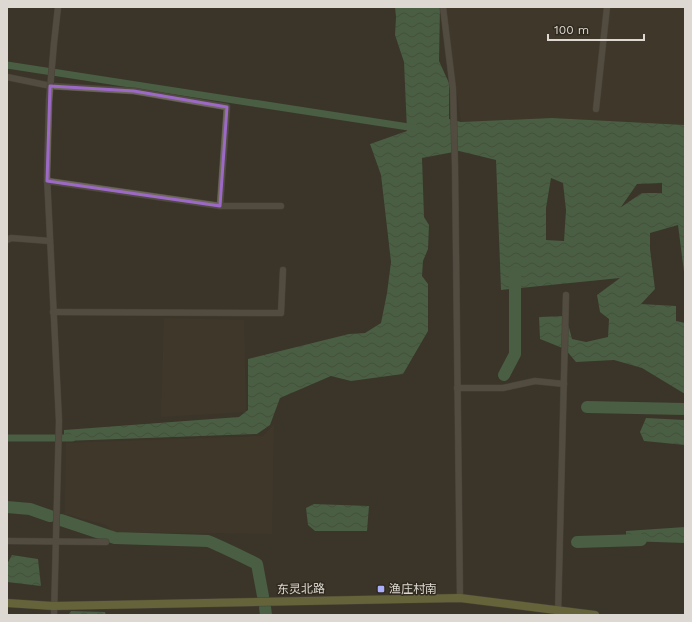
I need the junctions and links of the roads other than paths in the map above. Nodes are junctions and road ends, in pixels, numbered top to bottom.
1 (58, 7) edge
2 (443, 7) edge
3 (608, 7) edge
4 (7, 77) edge
5 (596, 109) dead end
6 (47, 181) junction
7 (220, 206) junction
8 (281, 206) dead end
9 (7, 240) edge
10 (50, 241) junction
11 (283, 270) dead end
12 (566, 295) dead end
13 (53, 312) junction
14 (564, 384) junction
15 (457, 388) junction
16 (55, 540) junction
17 (7, 541) edge
18 (106, 542) dead end
19 (460, 598) junction
20 (7, 603) edge
21 (53, 606) junction
22 (558, 613) edge
23 (54, 615) edge
24 (595, 615) edge

1 - 6 street, bridge
2 - 15 street
3 - 5 street
4 - 7 street
6 - 7 street
6 - 10 street
7 - 8 street
9 - 10 street
10 - 13 street
11 - 13 street
12 - 14 street
13 - 16 street
14 - 15 street
14 - 22 street
15 - 19 street
16 - 17 street
16 - 18 street
16 - 21 street
19 - 21 main road, 东灵北路
19 - 22 main road, 东灵北路
20 - 21 main road, 东灵北路
21 - 23 street
22 - 24 main road, 东灵北路

